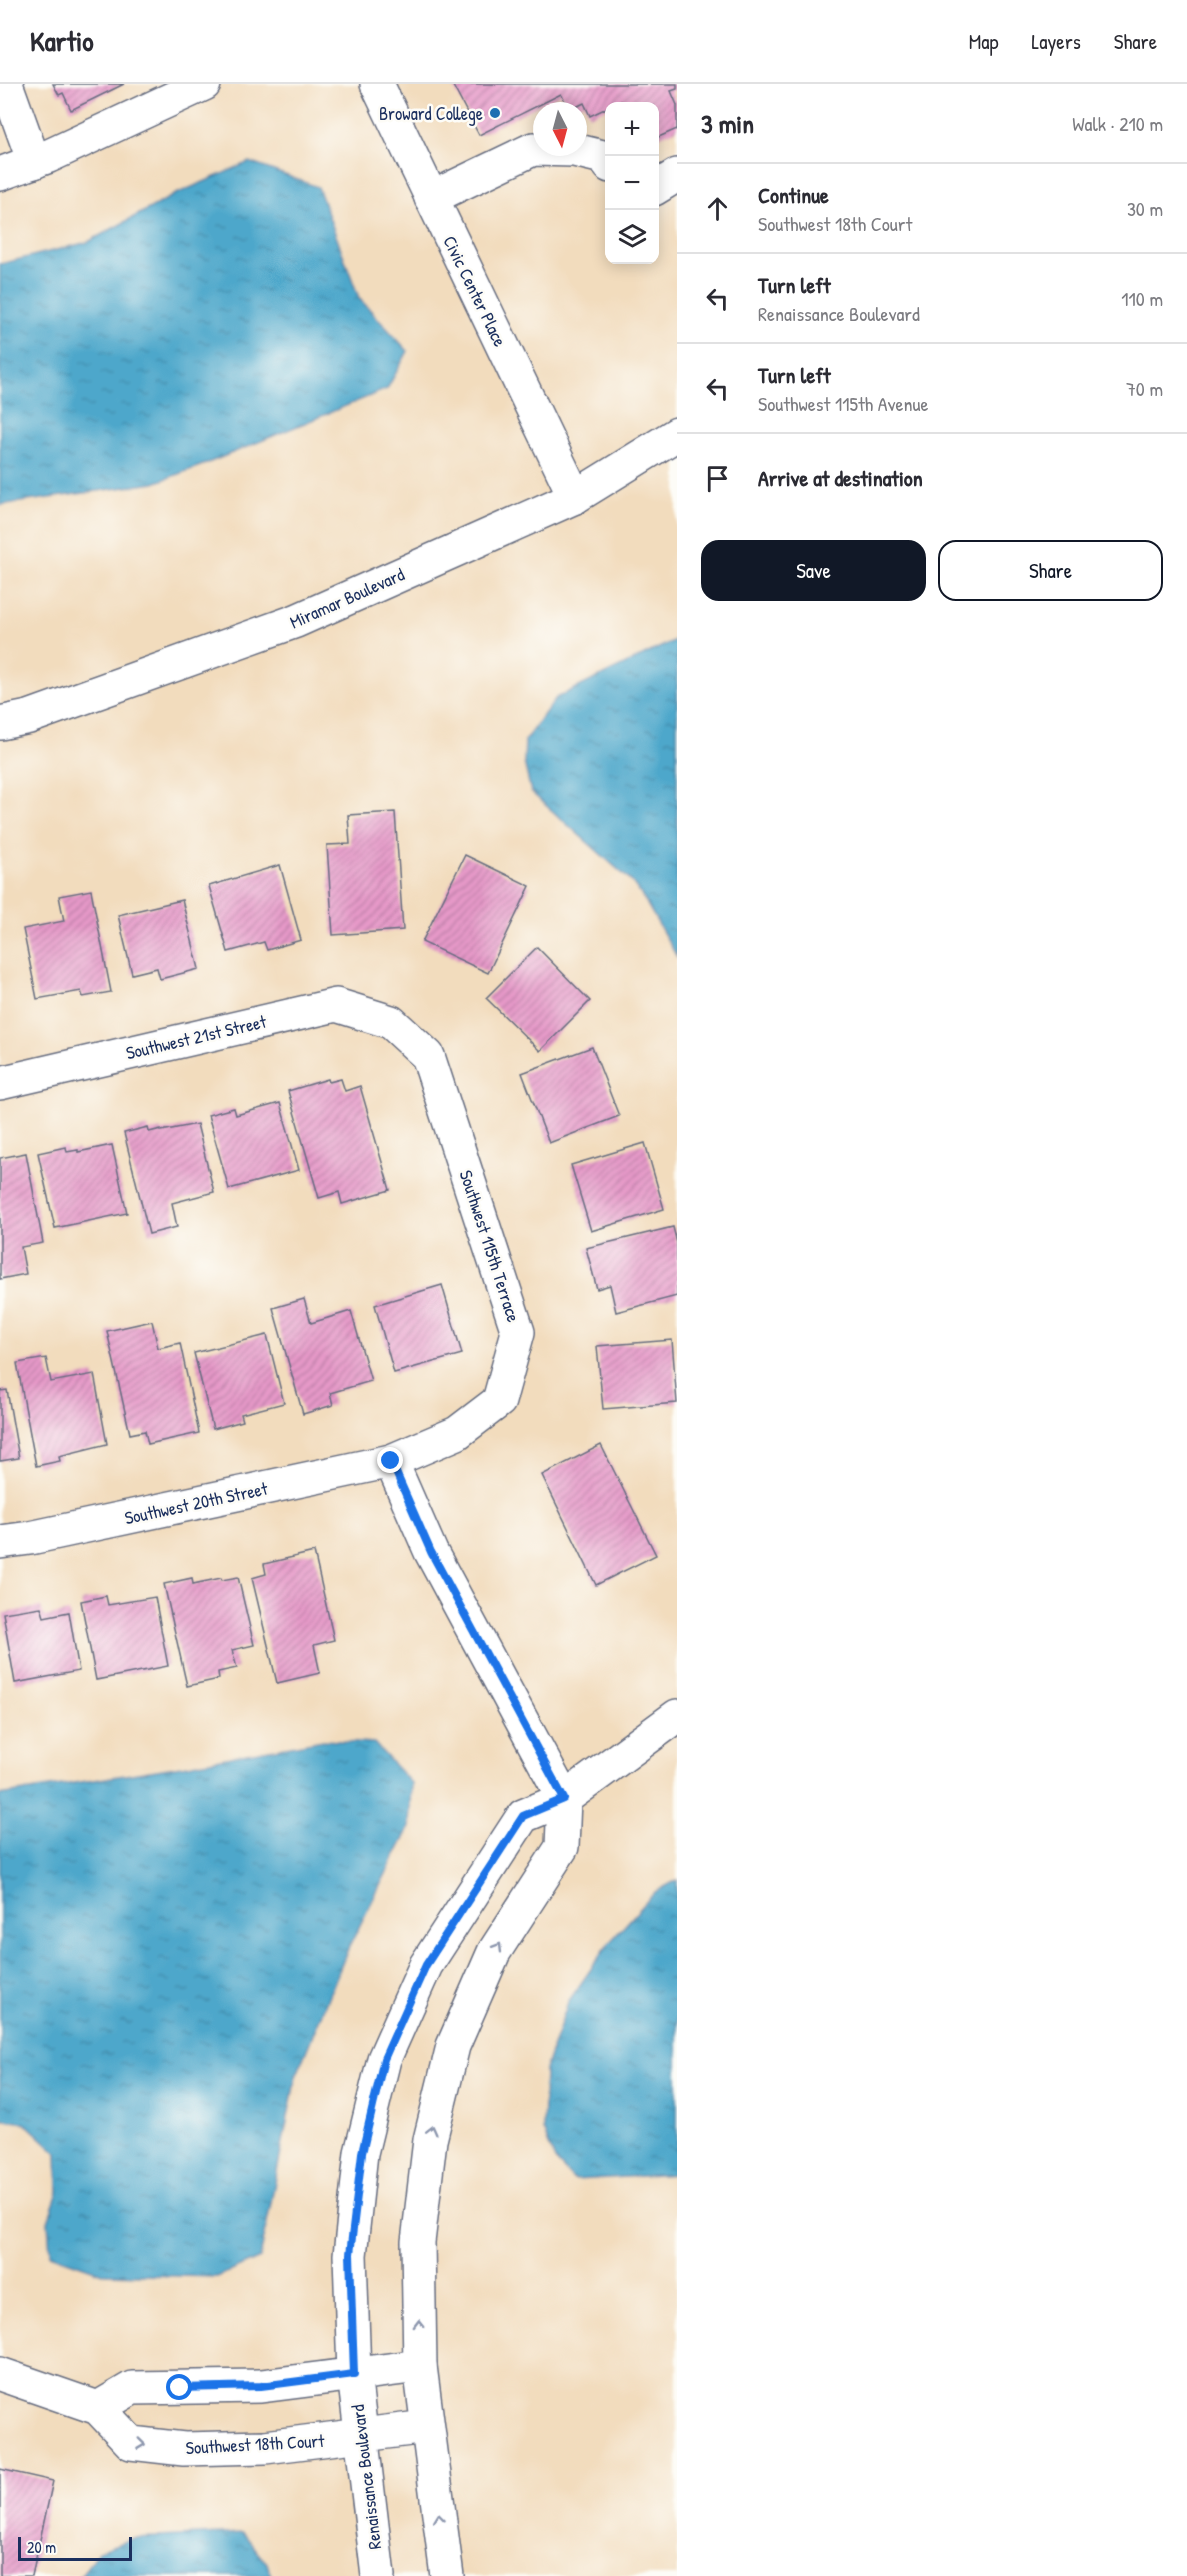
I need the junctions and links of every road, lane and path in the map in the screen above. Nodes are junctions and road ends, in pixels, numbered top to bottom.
1 (6, 84) edge
2 (204, 84) edge
3 (377, 84) edge
4 (168, 92) edge
5 (605, 161) edge
6 (34, 162) junction
7 (0, 174) edge
8 (677, 176) edge
9 (659, 186) edge
10 (431, 198) junction
11 (677, 434) edge
12 (574, 497) junction
13 (0, 723) edge
14 (391, 1022) joint
15 (0, 1083) edge
16 (391, 1461) junction
17 (0, 1542) edge
18 (677, 1716) edge
19 (564, 1799) junction
20 (420, 2366) junction
21 (0, 2374) edge
22 (354, 2374) junction
23 (98, 2408) junction
24 (427, 2427) junction
25 (361, 2436) junction
26 (378, 2576) edge
27 (447, 2576) edge

1 - 6 street
2 - 4 street
3 - 10 street, Civic Center Place
4 - 6 street
5 - 10 street
6 - 7 street
8 - 9 street
10 - 12 street, Civic Center Place
11 - 12 street, Miramar Boulevard
12 - 13 street, Miramar Boulevard
14 - 15 street, Southwest 21st Street
14 - 16 street, Southwest 115th Terrace
16 - 17 street, Southwest 20th Street
16 - 19 street
18 - 19 street, Renaissance Boulevard
20 -> 19 street
19 - 22 street, Renaissance Boulevard
20 - 22 street
20 - 24 street
21 - 23 street, Southwest 18th Court
22 - 23 street
22 - 25 street, Renaissance Boulevard
23 -> 25 street, Southwest 18th Court
24 - 25 street, Southwest 18th Court
27 -> 24 street
25 - 26 street, Renaissance Boulevard

